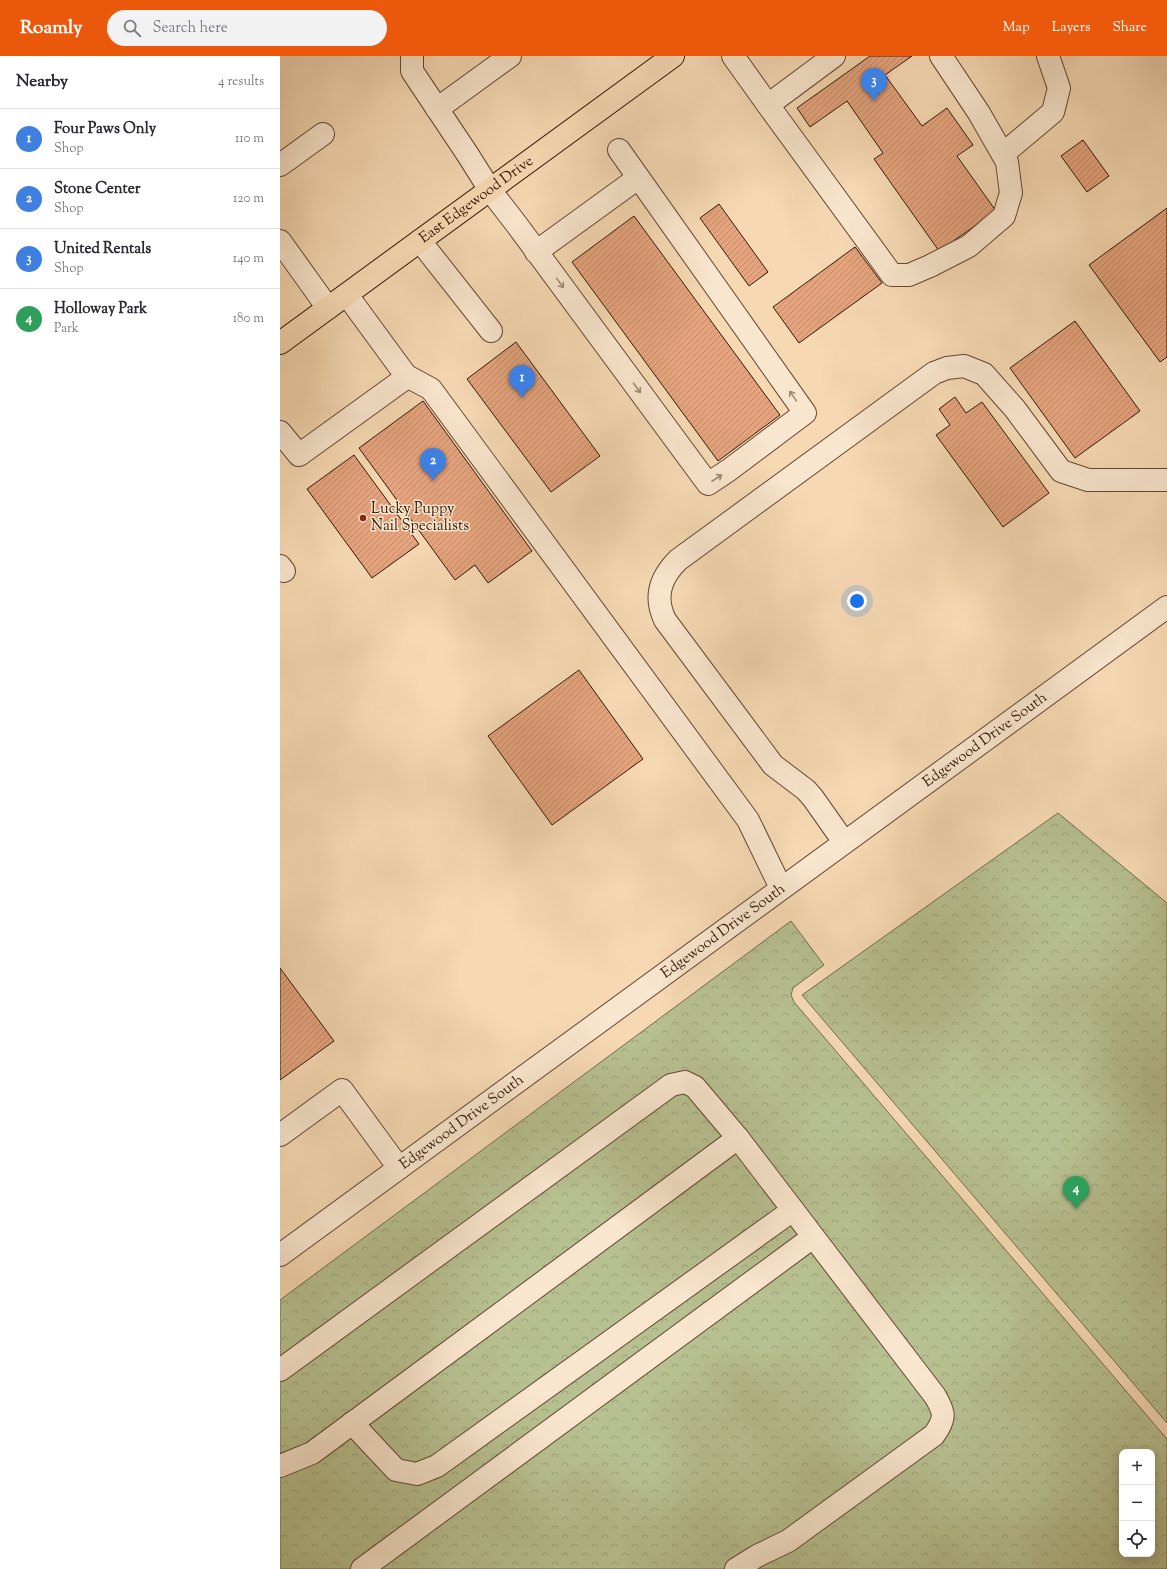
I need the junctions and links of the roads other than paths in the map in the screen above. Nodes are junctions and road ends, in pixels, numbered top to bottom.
1 (510, 56) edge
2 (673, 56) edge
3 (733, 56) edge
4 (834, 56) edge
5 (941, 56) edge
6 (1048, 56) edge
7 (408, 61) edge
8 (768, 105) junction
9 (437, 109) junction
10 (323, 134) dead end
11 (619, 150) dead end
12 (1003, 154) junction
13 (280, 165) edge
14 (638, 178) junction
15 (490, 190) junction
16 (420, 240) junction
17 (280, 241) edge
18 (536, 252) junction
19 (347, 295) junction
20 (328, 308) junction
21 (491, 331) dead end
22 (280, 343) edge
23 (405, 375) junction
24 (280, 432) edge
25 (1167, 480) edge
26 (1167, 607) edge
27 (844, 842) junction
28 (781, 888) junction
29 (280, 1135) edge
30 (738, 1138) junction
31 (399, 1168) junction
32 (793, 1210) junction
33 (813, 1237) junction
34 (280, 1255) edge
35 (280, 1370) edge
36 (352, 1423) junction
37 (280, 1466) edge
38 (362, 1569) edge
39 (736, 1569) edge

1 - 9 street
2 - 15 main road, East Edgewood Drive
3 - 8 street
4 - 8 street
5 - 12 street
6 - 12 street
7 - 9 street
8 - 12 street
9 - 15 street
10 - 13 street
11 - 14 street
14 - 18 street
18 -> 14 street
15 - 16 main road, East Edgewood Drive
15 - 18 street
16 - 19 main road, East Edgewood Drive
16 - 21 street
17 - 20 street
19 - 20 main road, East Edgewood Drive
19 - 23 street
20 - 22 main road, East Edgewood Drive
23 - 24 street
23 - 28 street
25 - 27 street
26 - 27 street, Edgewood Drive South
27 - 28 street, Edgewood Drive South
28 - 31 street, Edgewood Drive South
29 - 31 street
30 - 32 street
30 - 35 street
30 - 36 street
31 - 34 street, Edgewood Drive South
32 - 33 street
32 - 36 street
33 - 38 street
33 - 39 street
36 - 37 street

